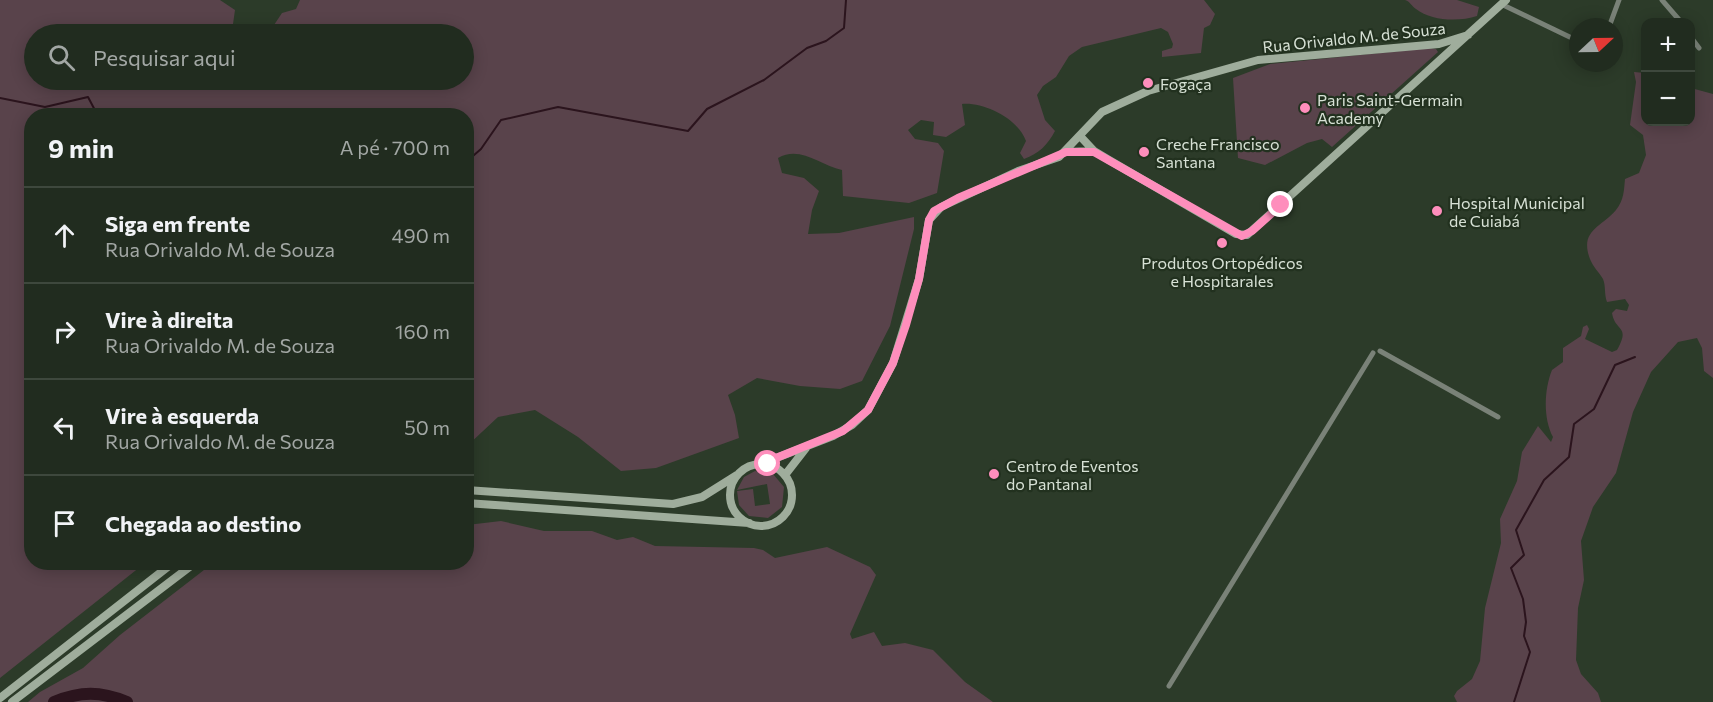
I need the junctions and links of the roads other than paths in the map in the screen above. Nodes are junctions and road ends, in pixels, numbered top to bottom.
1 (1619, 0) edge
2 (1662, 0) edge
3 (1674, 0) edge
4 (1504, 2) edge
5 (1667, 6) junction
6 (1612, 18) edge
7 (1678, 18) edge
8 (1468, 35) junction
9 (1569, 36) edge
10 (1695, 43) edge
11 (1439, 44) junction
12 (1699, 48) dead end
13 (1446, 54) junction
14 (1080, 136) junction
15 (1066, 152) junction
16 (1094, 152) junction
17 (1380, 351) dead end
18 (1372, 353) dead end
19 (1498, 417) dead end
20 (808, 446) junction
21 (761, 464) junction
22 (737, 475) junction
23 (785, 475) junction
24 (474, 491) edge
25 (474, 504) edge
26 (749, 524) junction
27 (164, 570) edge
28 (185, 570) edge
29 (1169, 686) dead end
30 (0, 698) edge
31 (12, 702) edge

1 - 6 street
2 - 5 street
3 - 5 street
4 - 8 main road, Rua Orivaldo M. de Souza
4 - 9 street
5 - 7 street
8 - 11 main road, Rua Orivaldo M. de Souza
8 - 13 main road, Rua Orivaldo M. de Souza
10 - 12 street
11 - 13 main road
11 - 14 main road, Rua Orivaldo M. de Souza
13 - 16 main road, Rua Orivaldo M. de Souza
14 - 15 main road, Rua Orivaldo M. de Souza
14 - 16 main road, Rua Orivaldo M. de Souza
15 - 16 main road, Rua Orivaldo M. de Souza
15 - 20 main road, Rua Orivaldo M. de Souza
17 - 19 street
18 - 29 street
20 - 21 main road, Rua Orivaldo M. de Souza
20 - 23 main road, Rua Orivaldo M. de Souza
21 - 22 main road
21 - 23 main road
22 - 24 main road
22 - 26 main road
23 - 26 main road
25 - 26 main road
27 - 30 main road
28 - 31 main road

